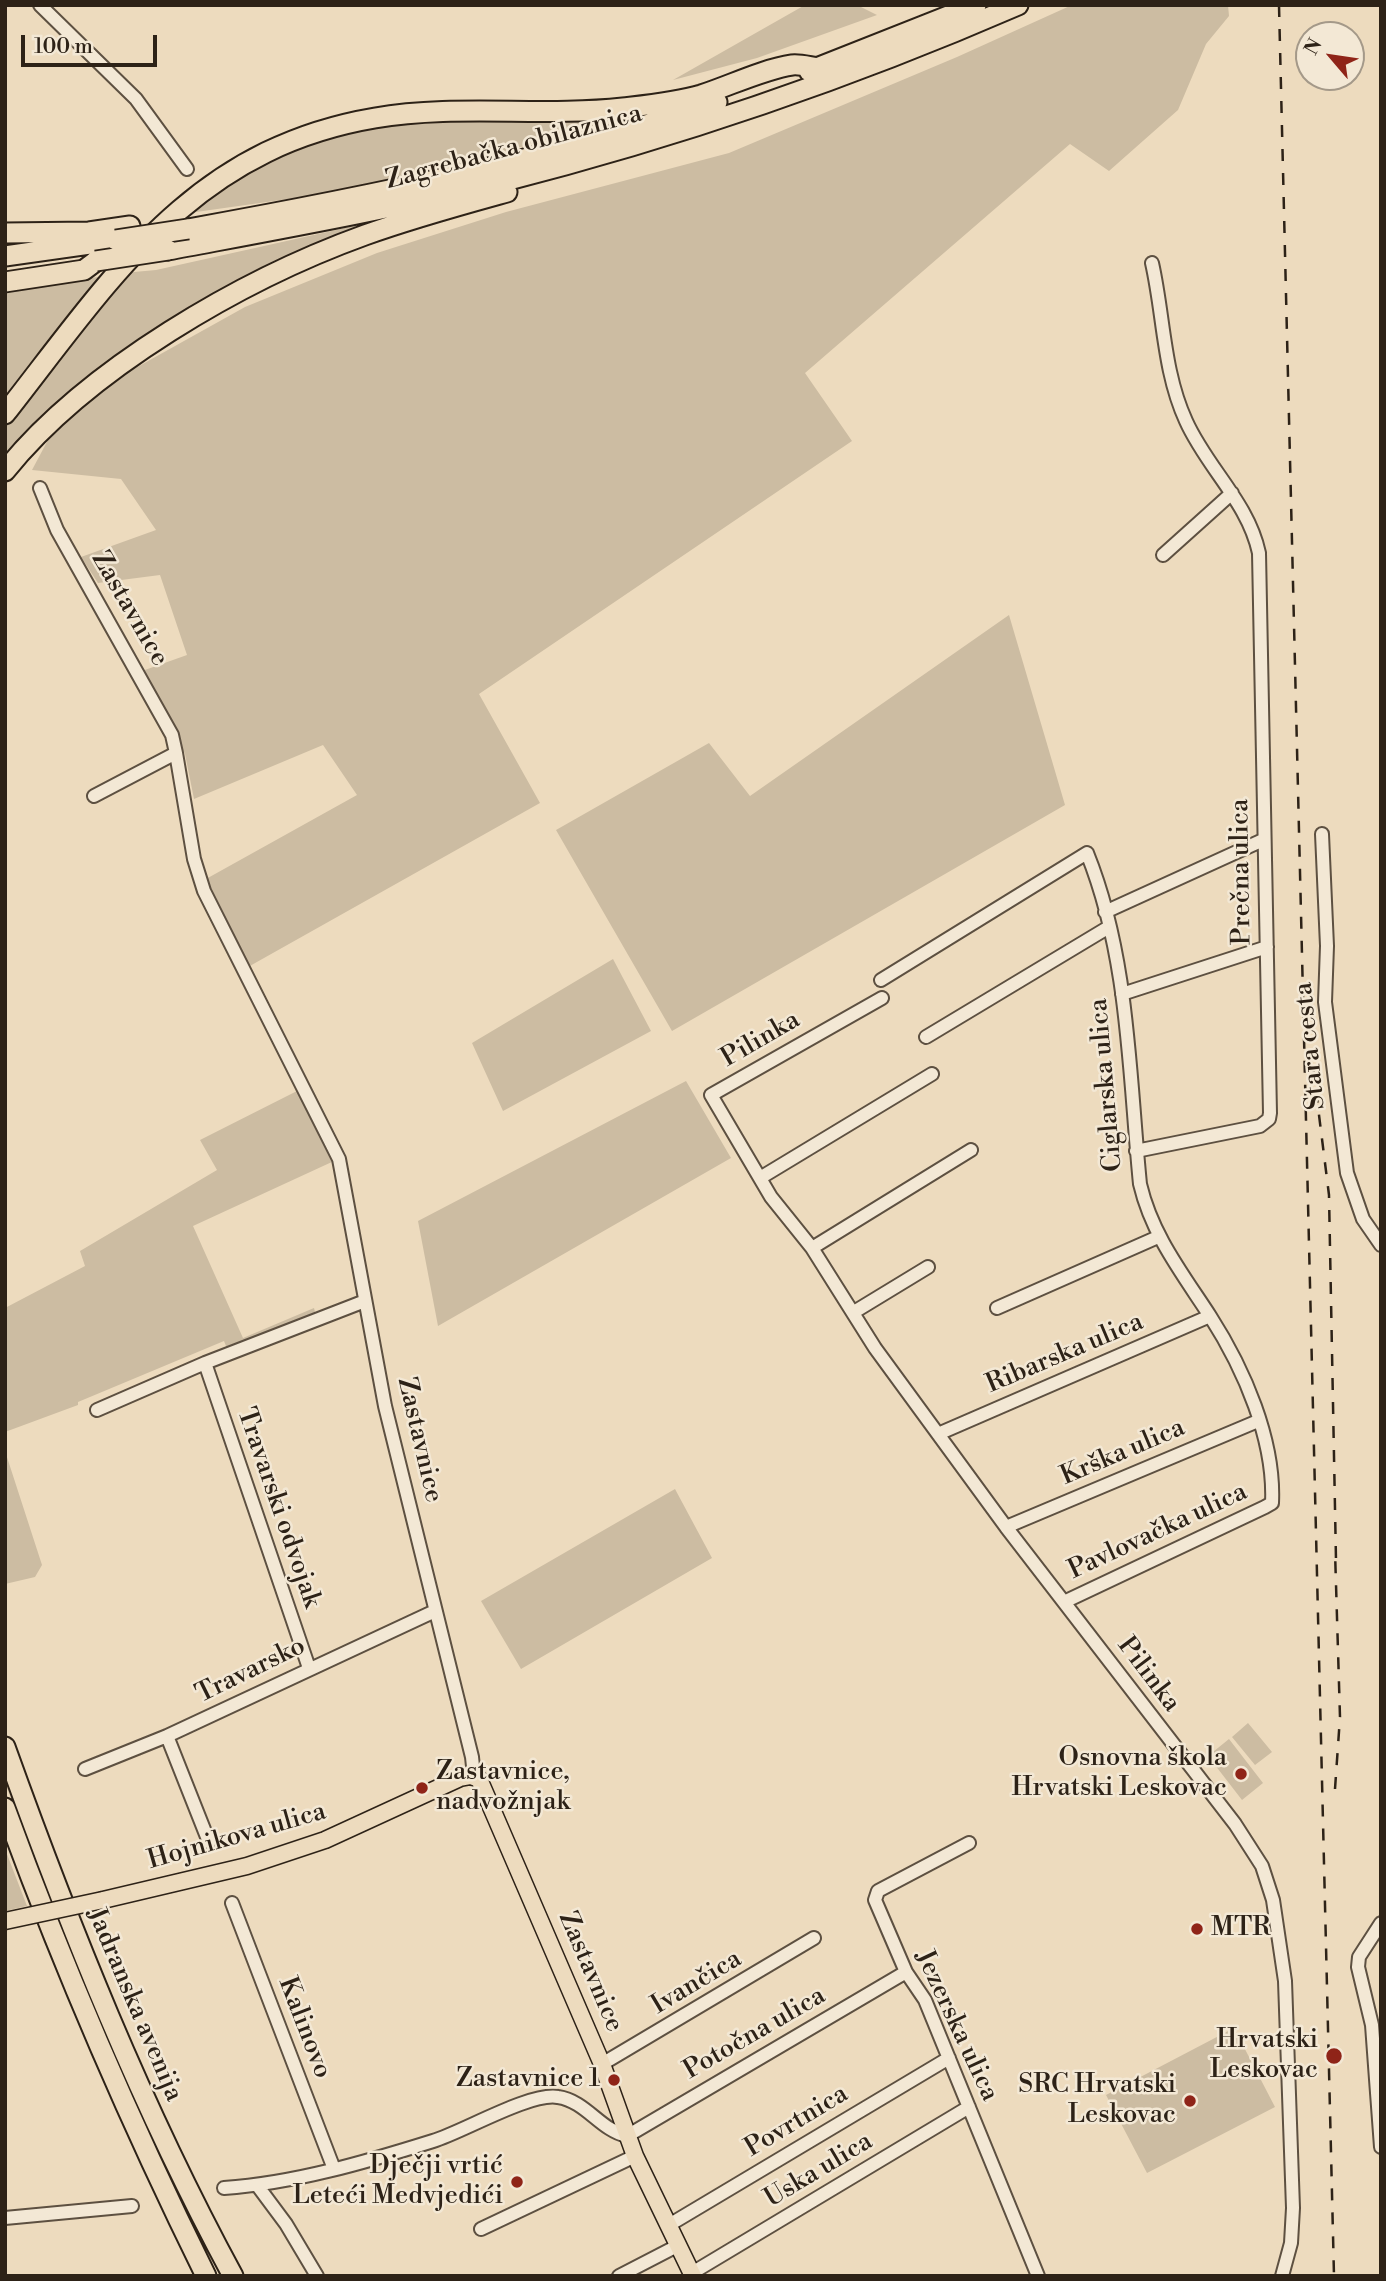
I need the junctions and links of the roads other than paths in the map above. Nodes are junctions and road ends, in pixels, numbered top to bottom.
1 (40, 5) edge
2 (975, 5) edge
3 (1018, 5) edge
4 (818, 68) junction
5 (657, 138) junction
6 (187, 169) dead end
7 (5, 233) edge
8 (123, 233) junction
9 (5, 256) edge
10 (96, 261) junction
11 (1152, 263) dead end
12 (5, 272) edge
13 (5, 282) edge
14 (5, 414) edge
15 (5, 471) edge
16 (40, 488) dead end
17 (1232, 493) junction
18 (1163, 555) dead end
19 (176, 753) junction
20 (94, 796) dead end
21 (1322, 834) dead end
22 (1263, 840) junction
23 (1105, 912) junction
24 (1109, 927) junction
25 (1267, 947) junction
26 (881, 980) dead end
27 (1122, 994) junction
28 (882, 998) dead end
29 (926, 1037) dead end
30 (932, 1074) dead end
31 (971, 1150) dead end
32 (1136, 1151) junction
33 (760, 1178) junction
34 (1158, 1237) junction
35 (1381, 1245) edge
36 (812, 1248) junction
37 (928, 1267) dead end
38 (365, 1301) junction
39 (997, 1308) dead end
40 (854, 1312) junction
41 (1210, 1316) junction
42 (205, 1363) junction
43 (97, 1410) dead end
44 (1258, 1421) junction
45 (938, 1434) junction
46 (1272, 1503) joint
47 (1006, 1527) junction
48 (1064, 1602) junction
49 (435, 1611) junction
50 (309, 1668) junction
51 (167, 1736) junction
52 (5, 1746) edge
53 (85, 1769) dead end
54 (474, 1776) junction
55 (5, 1808) edge
56 (209, 1842) dead end
57 (969, 1843) dead end
58 (232, 1903) dead end
59 (5, 1921) edge
60 (1381, 1923) edge
61 (814, 1938) dead end
62 (906, 1972) junction
63 (949, 2058) junction
64 (603, 2064) junction
65 (1380, 2095) edge
66 (969, 2107) junction
67 (626, 2136) junction
68 (1381, 2147) edge
69 (635, 2156) junction
70 (334, 2169) junction
71 (257, 2185) junction
72 (225, 2188) dead end
73 (132, 2206) dead end
74 (5, 2218) edge
75 (669, 2225) junction
76 (481, 2229) dead end
77 (679, 2245) junction
78 (693, 2274) edge
79 (206, 2276) edge
80 (233, 2276) edge
81 (317, 2276) edge
82 (619, 2276) edge
83 (1038, 2276) edge
84 (1282, 2276) edge

1 - 6 street
2 - 4 highway, Zagrebačka obilaznica
3 - 5 highway, Zagrebačka obilaznica
4 - 8 highway, Zagrebačka obilaznica, bridge
4 - 14 highway
5 - 10 highway, Zagrebačka obilaznica, bridge
5 - 15 highway
7 - 8 highway
8 - 9 highway, Zagrebačka obilaznica
10 - 12 highway, Zagrebačka obilaznica
10 - 13 highway
11 - 17 street, Prečna ulica
16 - 19 street, Zastavnice
17 - 18 street
17 - 22 street, Prečna ulica
19 - 20 street
19 - 38 street, Zastavnice
21 - 35 street, Stara cesta
22 - 23 street
22 - 25 street, Prečna ulica
23 - 24 street, Ciglarska ulica
23 - 26 street, Ciglarska ulica
24 - 27 street, Ciglarska ulica
24 - 29 street
25 - 27 street
25 - 32 street, Prečna ulica
27 - 32 street, Ciglarska ulica
28 - 33 street, Pilinka
30 - 33 street
31 - 36 street
32 - 34 street, Ciglarska ulica
33 - 36 street, Pilinka
34 - 39 street
34 - 41 street, Ciglarska ulica
36 - 40 street, Pilinka
37 - 40 street
38 - 42 street
38 - 49 street, Zastavnice
40 - 45 street, Pilinka
41 - 44 street, Ciglarska ulica
41 - 45 street, Ribarska ulica
42 - 43 street
42 - 50 street, Travarski odvojak
44 - 46 street, Ciglarska ulica
44 - 47 street, Krška ulica
45 - 47 street, Pilinka
46 - 48 street, Pavlovačka ulica
47 - 48 street, Pilinka
48 - 84 street, Pilinka
49 - 50 street, Travarsko
49 - 54 street, Zastavnice
50 - 51 street, Travarsko
51 - 53 street, Travarsko
51 - 56 street
52 - 80 highway, Jadranska avenija
54 - 59 main road, Hojnikova ulica, bridge
54 - 64 main road, Zastavnice
55 - 79 highway, Jadranska avenija
57 - 62 street, Jezerska ulica
58 - 70 street, Kalinovo
60 - 65 street
61 - 64 street, Ivančica
62 - 63 street, Jezerska ulica
62 - 67 street, Potočna ulica
63 - 66 street, Jezerska ulica
63 - 75 street, Povrtnica
64 - 67 main road, Zastavnice
65 - 68 street
66 - 78 street, Uska ulica
66 - 83 street, Jezerska ulica
67 - 69 main road, Zastavnice
67 - 70 street
69 - 75 main road, Zastavnice
69 - 76 street
70 - 71 street
71 - 72 street
71 - 81 street
73 - 74 street
75 - 77 main road, Zastavnice
77 - 78 main road, Zastavnice
77 - 82 street

